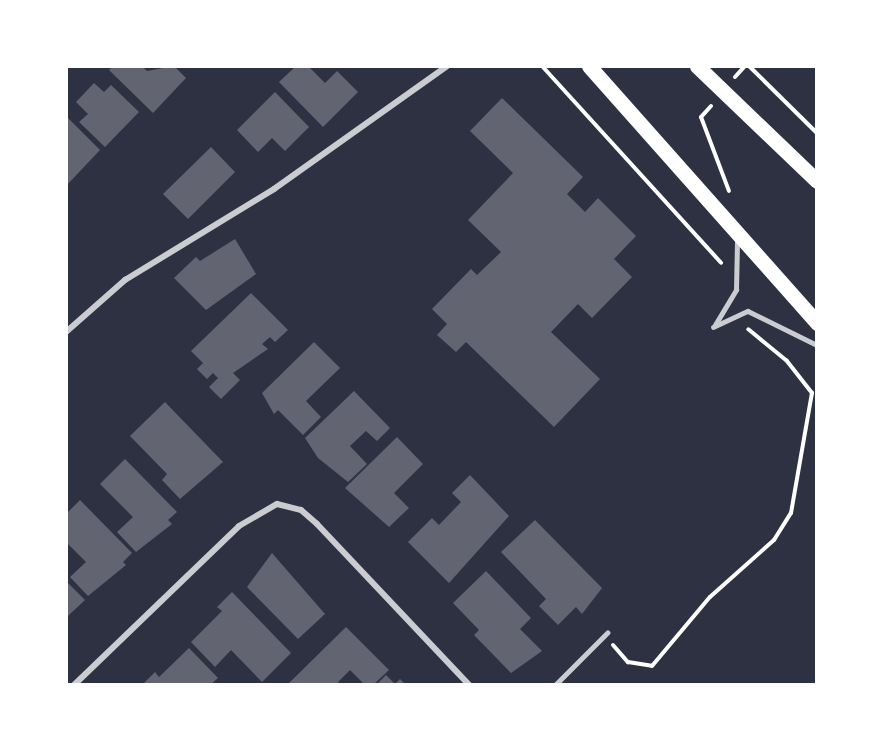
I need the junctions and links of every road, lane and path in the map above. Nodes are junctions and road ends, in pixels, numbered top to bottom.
1 (447, 66) edge
2 (543, 66) edge
3 (589, 66) edge
4 (698, 66) edge
5 (747, 66) edge
6 (724, 91) junction
7 (817, 133) edge
8 (817, 181) edge
9 (715, 208) junction
10 (693, 227) junction
11 (736, 234) junction
12 (731, 299) junction
13 (737, 315) junction
14 (817, 323) edge
15 (66, 332) edge
16 (817, 345) edge
17 (607, 633) joint
18 (74, 685) edge
19 (469, 685) edge
20 (555, 685) edge

1 - 15 street
2 - 10 path
3 - 9 main road
4 - 6 main road
5 - 6 path
5 - 7 path
6 - 8 main road
6 - 9 path
9 - 10 path
9 - 11 main road
10 - 12 path
11 - 12 lane
11 - 14 main road
12 - 13 lane
13 - 16 lane
13 - 17 path
17 - 20 lane
18 - 19 street

